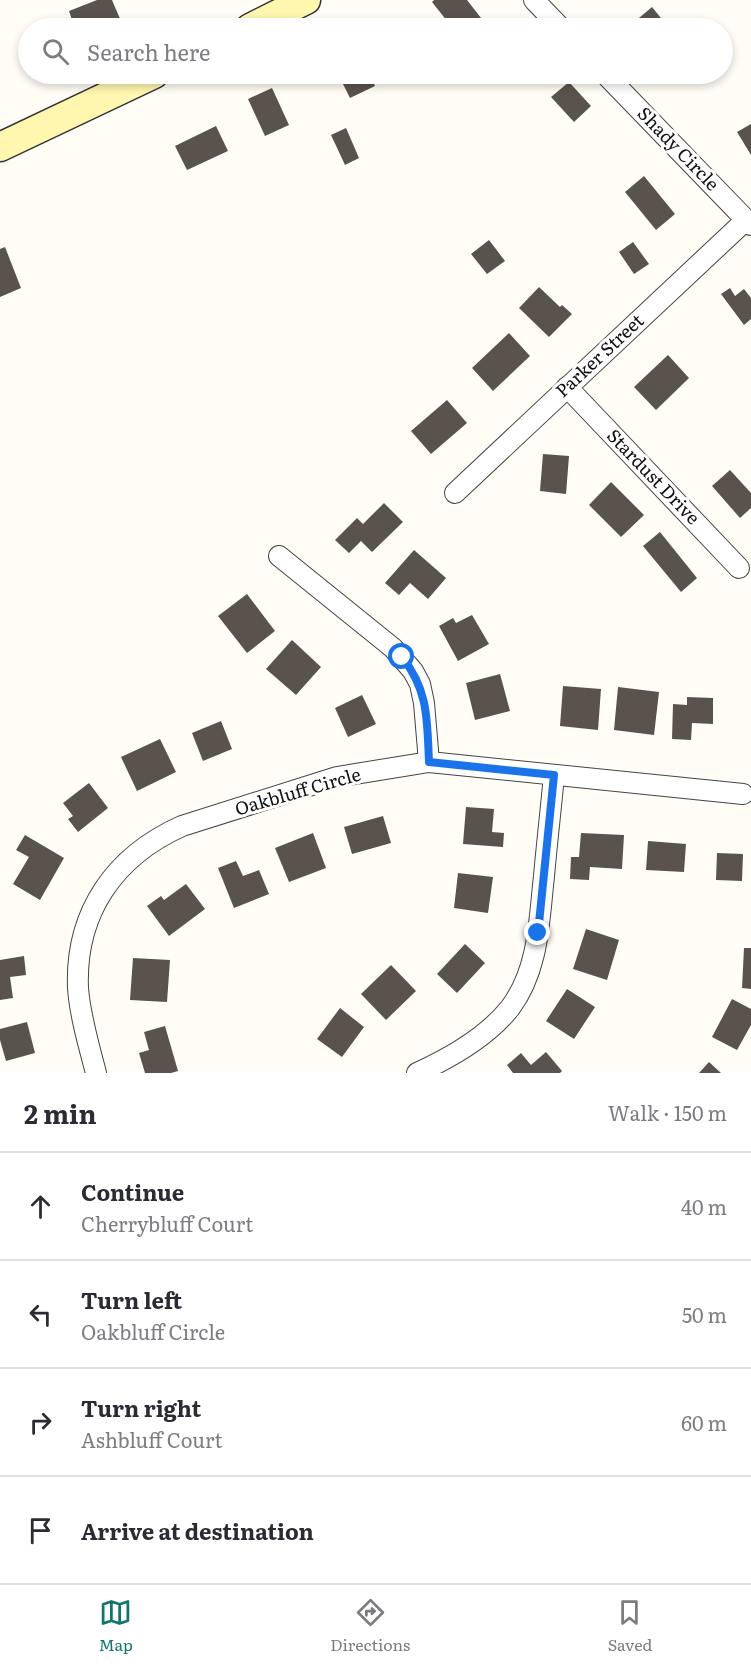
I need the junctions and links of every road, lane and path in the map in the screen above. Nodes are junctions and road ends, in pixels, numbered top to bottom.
1 (306, 0) edge
2 (534, 0) edge
3 (270, 18) edge
4 (551, 18) edge
5 (133, 84) edge
6 (615, 84) edge
7 (0, 147) edge
8 (749, 222) edge
9 (567, 387) junction
10 (455, 493) dead end
11 (279, 556) dead end
12 (739, 568) dead end
13 (429, 762) junction
14 (554, 775) junction
15 (748, 795) edge
16 (95, 1073) edge
17 (417, 1073) edge

1 - 3 main road
2 - 4 street
5 - 7 main road
6 - 8 street, Shady Circle
8 - 9 street, Parker Street
9 - 10 street, Parker Street
9 - 12 street, Stardust Drive
11 - 13 street
13 - 14 street, Oakbluff Circle
13 - 16 street, Oakbluff Circle
14 - 15 street, Oakbluff Circle
14 - 17 street

